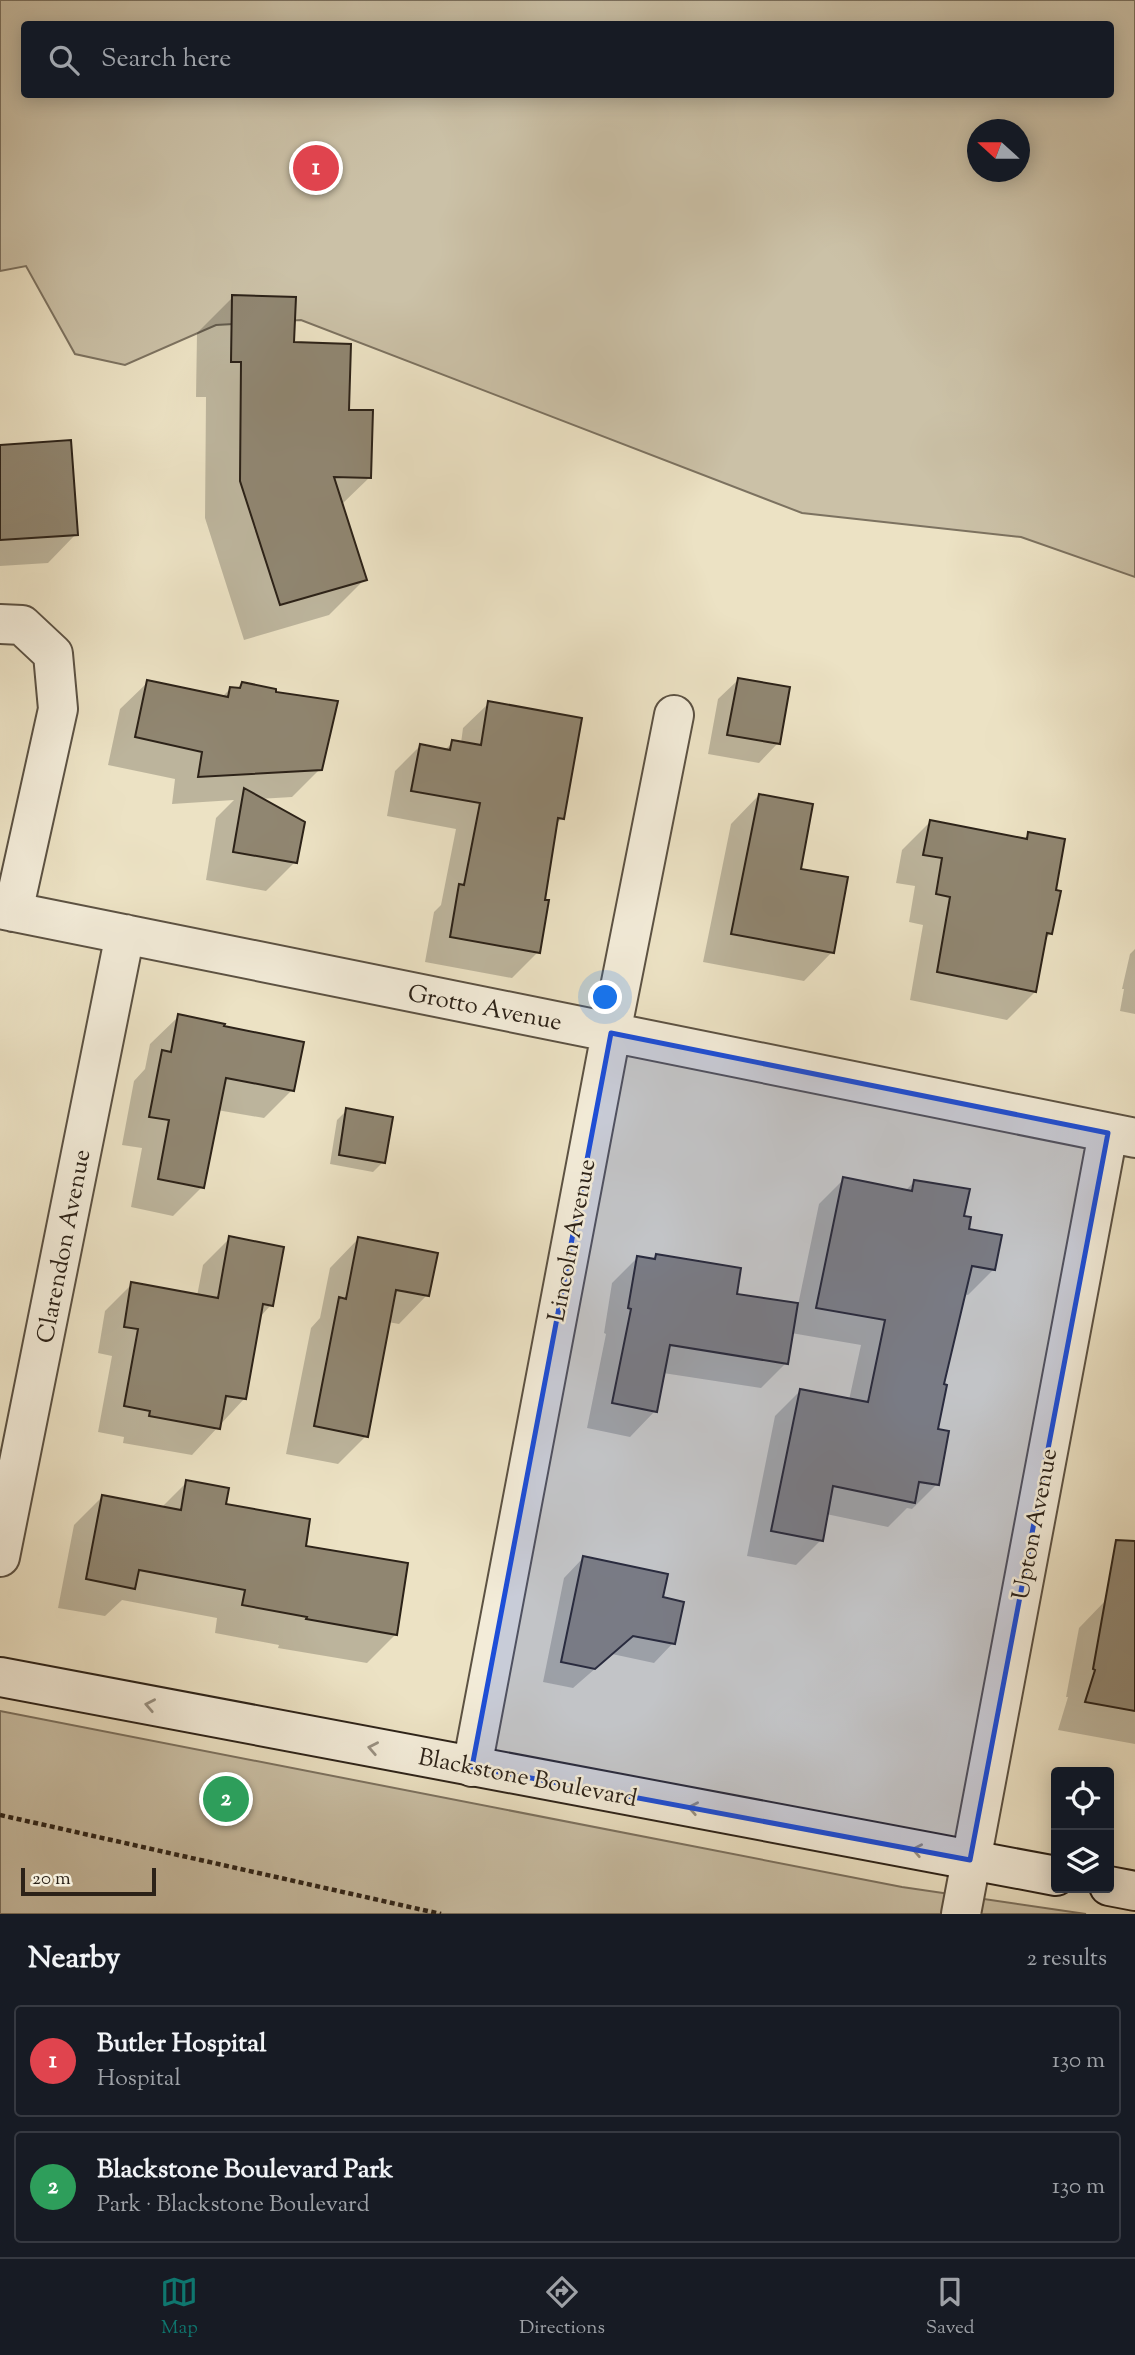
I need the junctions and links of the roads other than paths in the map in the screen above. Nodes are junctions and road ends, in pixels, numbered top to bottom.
1 (0, 624) edge
2 (674, 715) dead end
3 (7, 911) edge
4 (125, 934) junction
5 (611, 1033) junction
6 (1122, 1136) edge
7 (0, 1557) edge
8 (0, 1677) edge
9 (472, 1767) junction
10 (970, 1860) junction
11 (1051, 1875) edge
12 (1114, 1887) edge
13 (1135, 1891) edge
14 (961, 1914) edge

1 - 3 street
2 - 5 street, Lincoln Avenue
3 - 4 street, Grotto Avenue
4 - 5 street, Grotto Avenue
4 - 7 street, Clarendon Avenue
5 - 6 street, Grotto Avenue
5 - 9 street, Lincoln Avenue
6 - 10 street, Upton Avenue
9 -> 8 street, Blackstone Boulevard
10 -> 9 street, Blackstone Boulevard
10 - 11 street, Blackstone Boulevard
10 - 14 street, Upton Avenue
12 - 13 street

